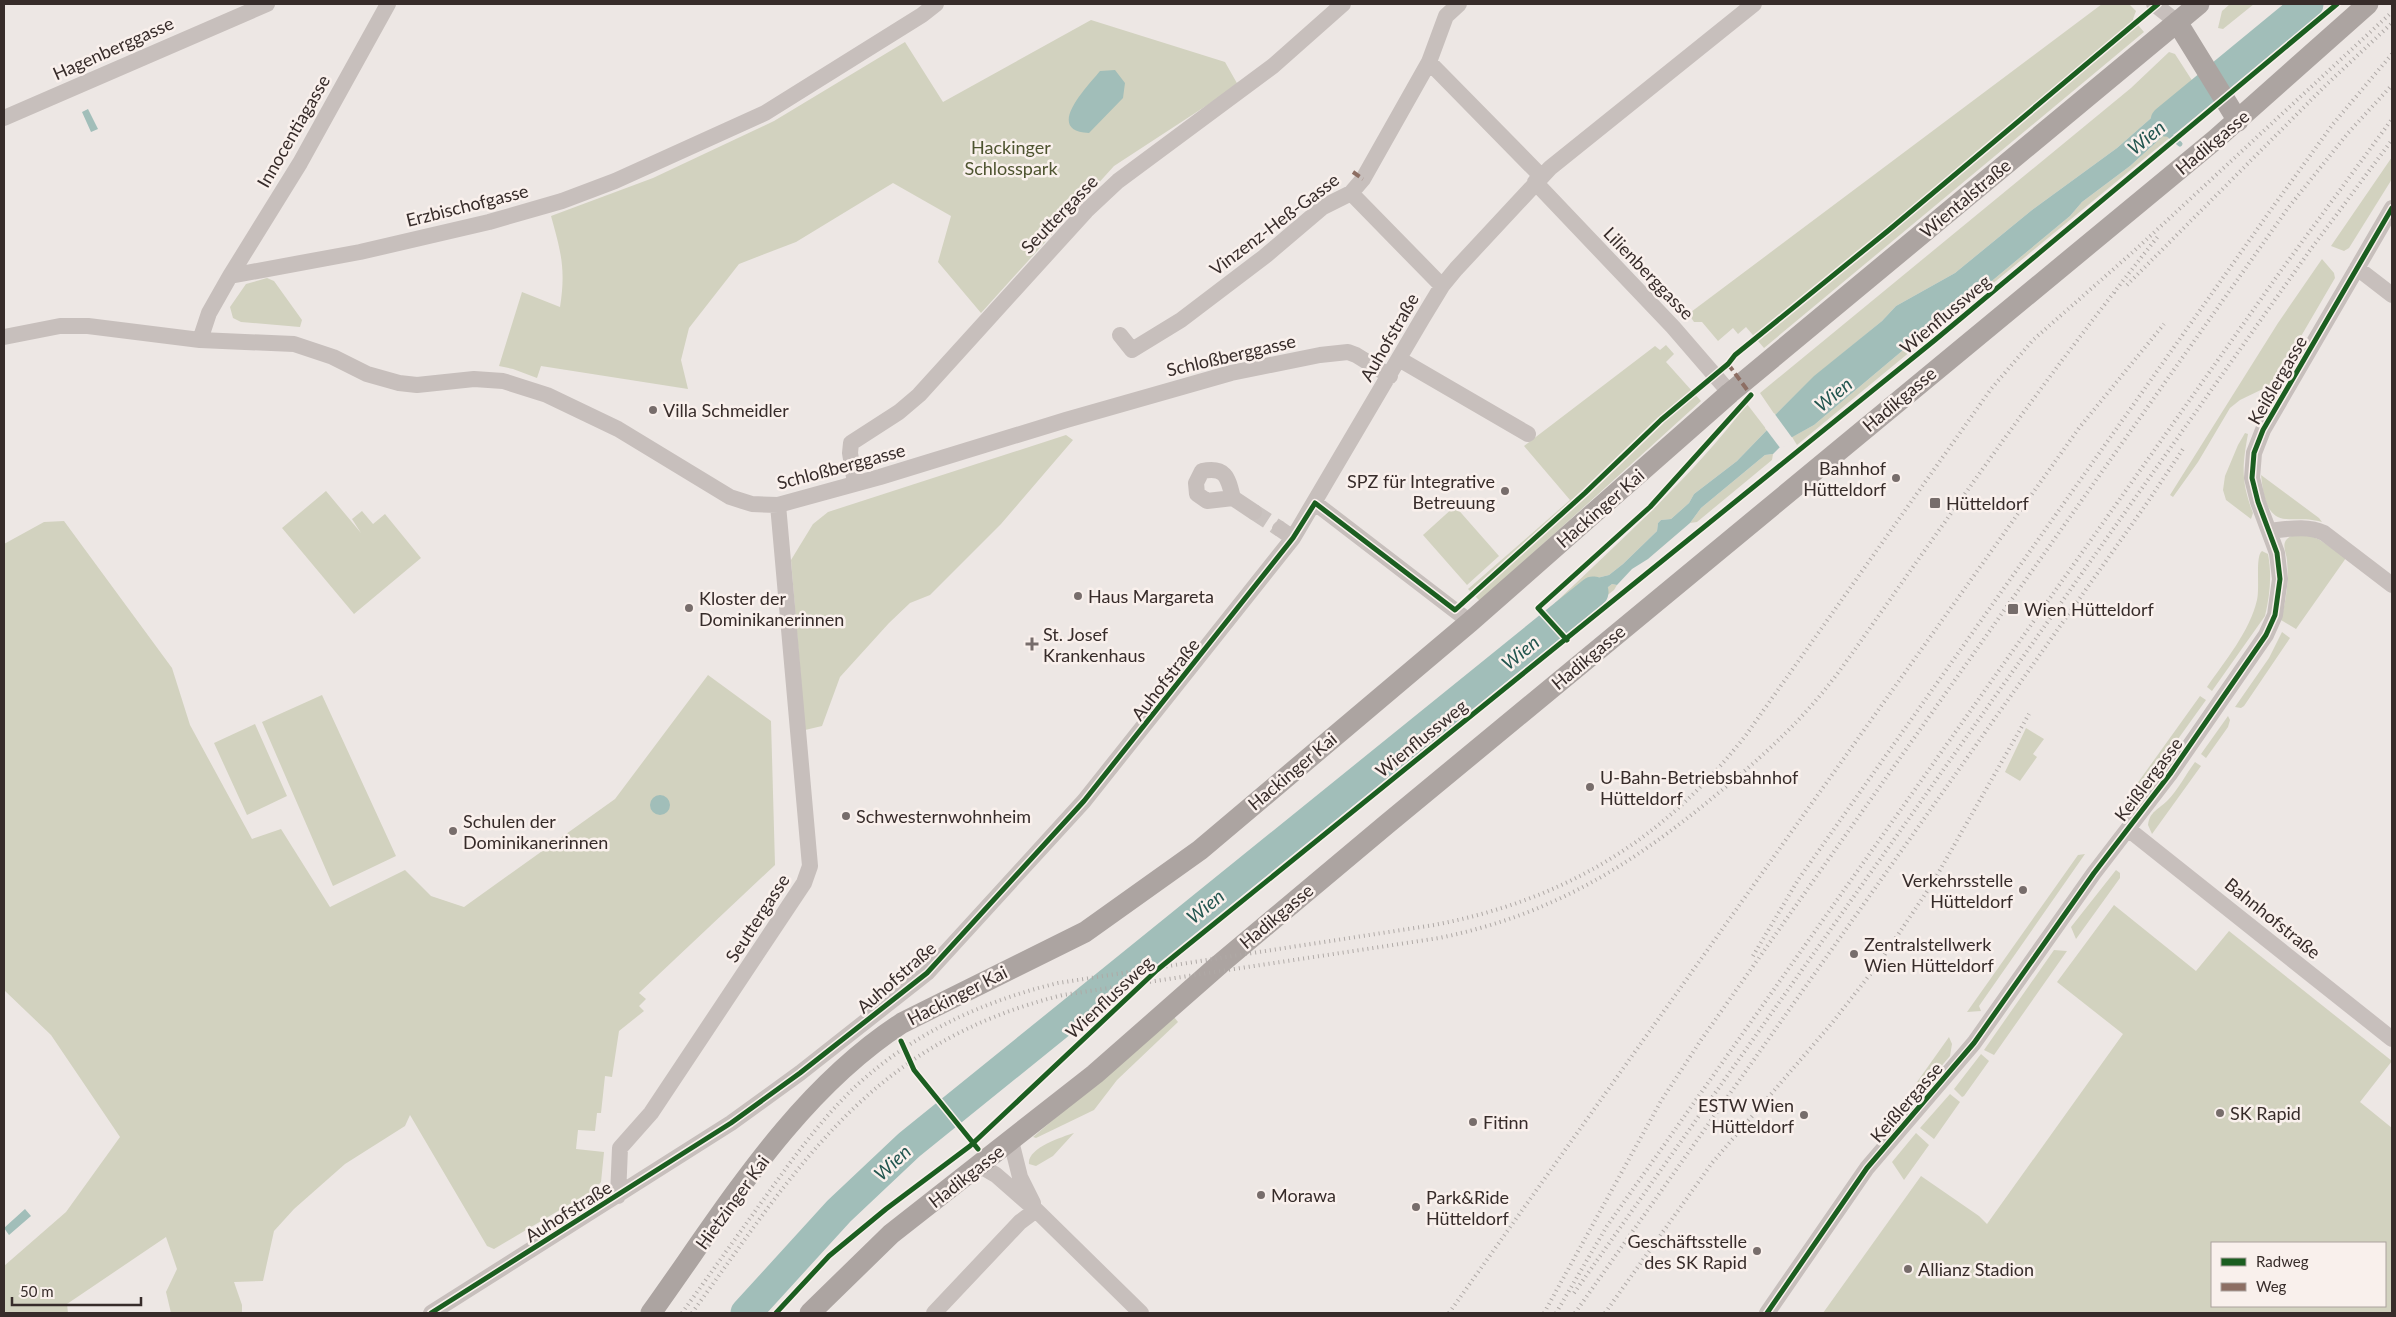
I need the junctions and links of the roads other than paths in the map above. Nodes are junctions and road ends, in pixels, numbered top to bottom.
1 (267, 4) edge
2 (388, 4) edge
3 (936, 4) edge
4 (1343, 4) edge
5 (1459, 4) edge
6 (1754, 4) edge
7 (2154, 4) edge
8 (2199, 4) edge
9 (2368, 4) edge
10 (2182, 30) junction
11 (1429, 62) junction
12 (2235, 115) junction
13 (4, 118) edge
14 (1538, 179) junction
15 (1351, 193) junction
16 (2392, 208) edge
17 (2357, 268) junction
18 (230, 276) junction
19 (1442, 286) junction
20 (2392, 295) edge
21 (1120, 335) dead end
22 (4, 337) edge
23 (200, 340) junction
24 (1399, 359) junction
25 (1390, 376) junction
26 (1730, 393) junction
27 (1528, 434) dead end
28 (855, 483) junction
29 (1233, 498) dead end
30 (1315, 503) junction
31 (778, 505) junction
32 (1254, 512) tunnel mouth
33 (2270, 531) junction
34 (2392, 586) edge
35 (1470, 622) junction
36 (2128, 829) junction
37 (2392, 1039) edge
38 (816, 1093) joint
39 (1011, 1141) junction
40 (979, 1165) junction
41 (618, 1196) junction
42 (1036, 1210) junction
43 (431, 1313) edge
44 (651, 1313) edge
45 (810, 1313) edge
46 (934, 1313) edge
47 (1141, 1313) edge
48 (1766, 1313) edge

1 - 13 street, Hagenberggasse
2 - 18 street, Innocentiagasse
3 - 18 street, Erzbischofgasse
4 - 28 street, Seuttergasse
5 - 11 street, Vinzenz-Heß-Gasse
6 - 14 street, Auhofstraße
7 - 10 street
8 - 10 main road, Wientalstraße
9 - 12 main road, Hadikgasse
10 - 12 main road
10 - 26 main road, Wientalstraße
11 - 14 street, Lilienberggasse
11 - 15 street, Vinzenz-Heß-Gasse
12 - 39 main road, Hadikgasse
14 - 19 street, Auhofstraße
14 - 26 street, Lilienberggasse
15 - 19 street
15 - 21 street, Vinzenz-Heß-Gasse
16 - 17 street, Keißlergasse
17 - 20 street
17 - 33 street, Keißlergasse
18 - 23 street
19 - 24 street, Auhofstraße
22 - 23 street
23 - 31 street, Schloßberggasse
24 - 25 street, Auhofstraße
24 - 27 street
25 - 28 street, Schloßberggasse
25 - 30 street, Auhofstraße
26 - 35 main road, Hackinger Kai
28 - 31 street, Schloßberggasse
29 - 32 street
30 - 35 street
30 - 41 street, Auhofstraße
31 - 41 street, Seuttergasse
33 - 34 street
33 - 36 street, Keißlergasse
35 - 38 main road, Hackinger Kai
36 - 37 street, Bahnhofstraße
36 - 48 street, Keißlergasse
38 - 44 main road, Hietzinger Kai
39 - 40 main road, Hadikgasse
39 - 42 street
40 - 42 street
40 - 45 main road, Hadikgasse
41 - 43 street, Auhofstraße
42 - 46 street
42 - 47 street

